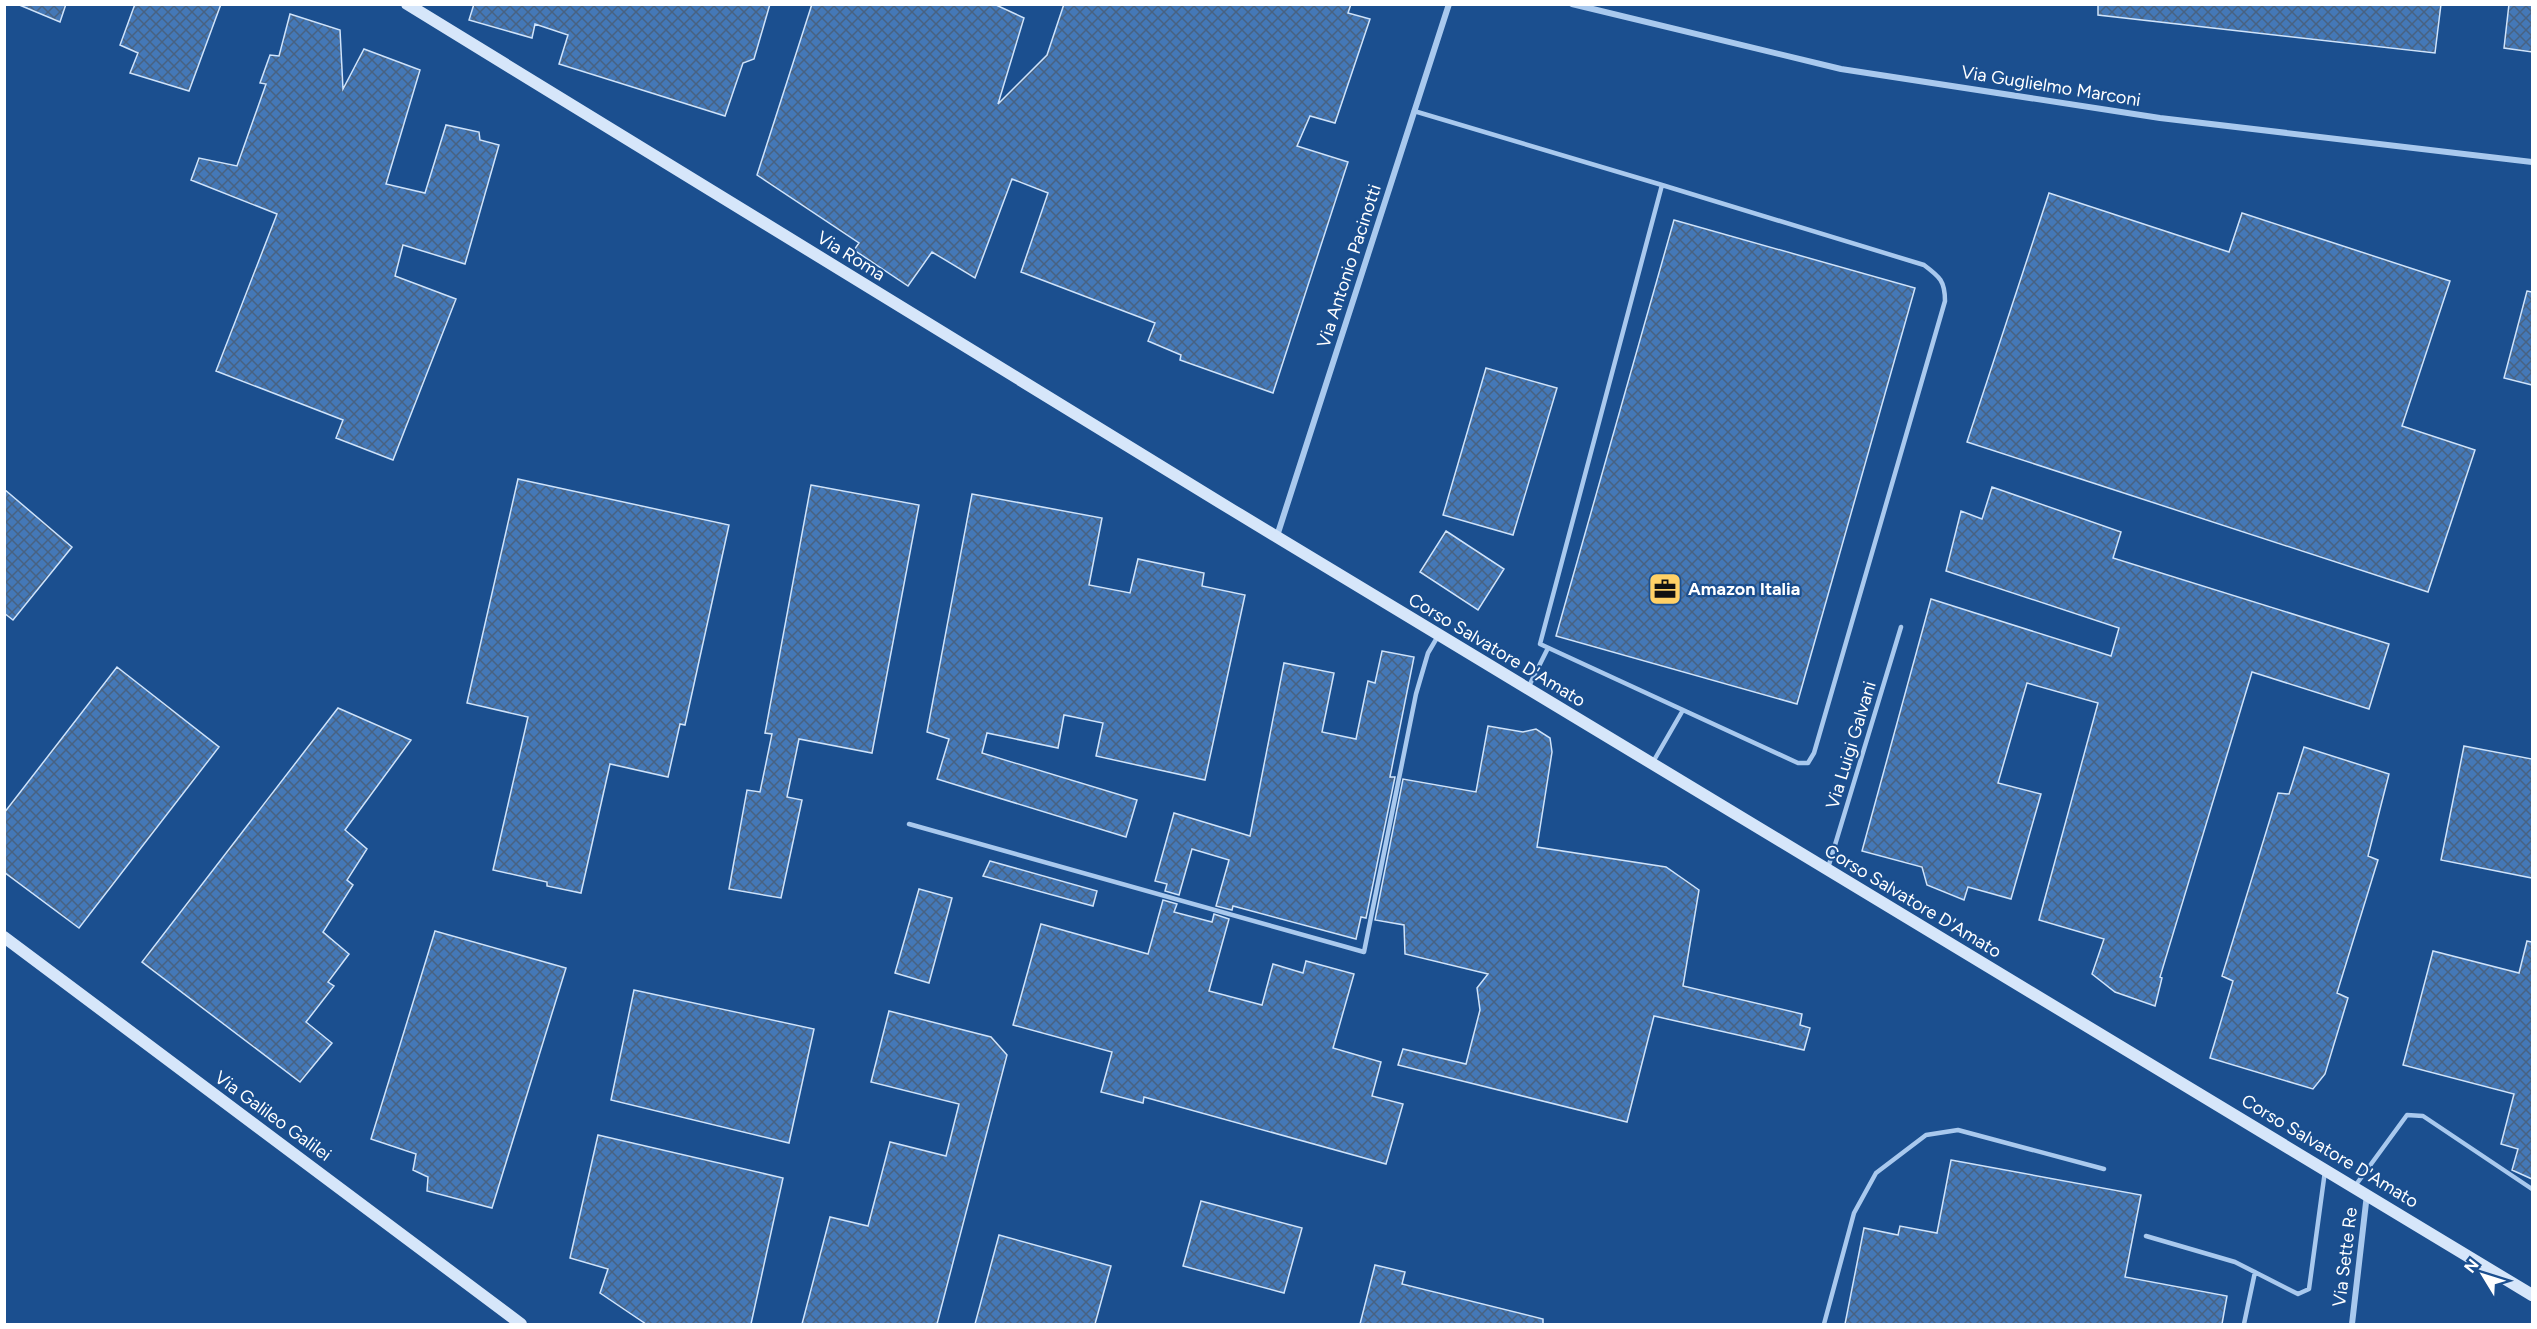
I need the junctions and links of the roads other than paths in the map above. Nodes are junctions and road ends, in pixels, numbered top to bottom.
1 (407, 4) edge
2 (1449, 4) edge
3 (1572, 4) edge
4 (1414, 111) junction
5 (2532, 162) edge
6 (1662, 185) junction
7 (1277, 536) junction
8 (1901, 627) dead end
9 (1439, 635) junction
10 (1548, 648) junction
11 (1528, 689) junction
12 (1683, 710) junction
13 (1652, 765) junction
14 (909, 824) dead end
15 (1827, 870) junction
16 (4, 937) edge
17 (2325, 1168) junction
18 (2104, 1169) dead end
19 (2355, 1186) junction
20 (2532, 1190) edge
21 (2368, 1194) junction
22 (2146, 1236) dead end
23 (2255, 1272) junction
24 (2532, 1295) edge
25 (520, 1324) edge
26 (1824, 1324) edge
27 (2244, 1324) edge
28 (2352, 1324) edge

1 - 7 street, Via Roma
2 - 4 street, Via Antonio Pacinotti
3 - 5 street, Via Guglielmo Marconi
4 - 6 lane
4 - 7 street, Via Antonio Pacinotti
6 - 10 lane
6 - 12 lane
7 - 9 street, Corso Salvatore D'Amato
8 - 15 lane, Via Luigi Galvani
9 - 11 street, Corso Salvatore D'Amato
9 - 14 lane
10 - 11 lane
10 - 12 lane
11 - 13 street, Corso Salvatore D'Amato
12 - 13 lane
13 - 15 street, Corso Salvatore D'Amato
15 - 17 street, Corso Salvatore D'Amato
16 - 25 street, Via Galileo Galilei
17 - 19 street, Corso Salvatore D'Amato
17 - 23 lane
18 - 26 lane
19 - 20 lane
19 - 21 street, Corso Salvatore D'Amato
21 - 24 street, Corso Salvatore D'Amato
21 - 28 street, Via Sette Re
22 - 23 lane
23 - 27 lane

